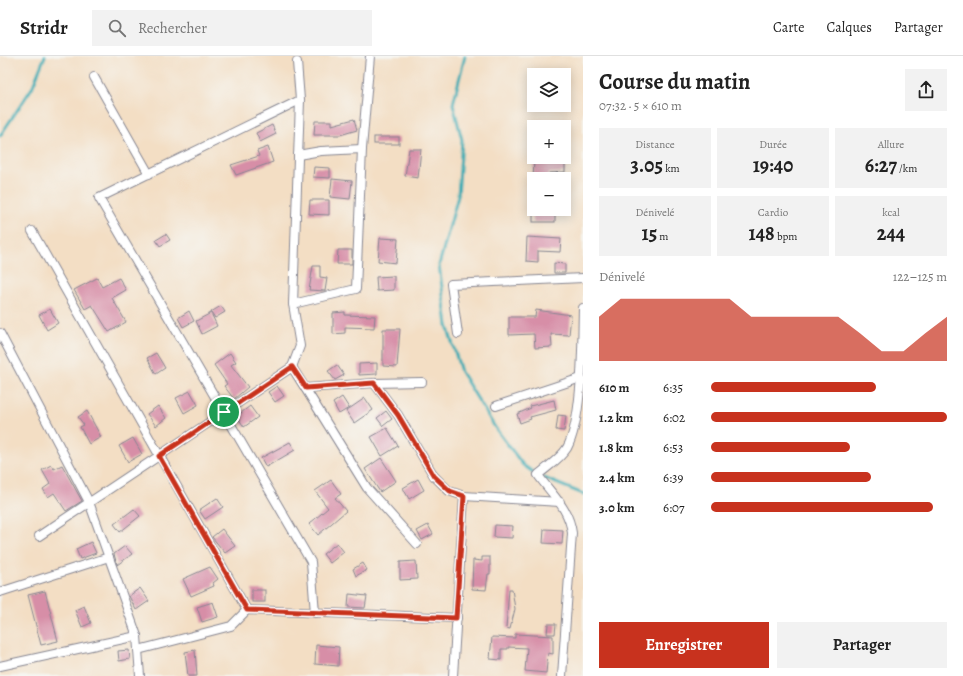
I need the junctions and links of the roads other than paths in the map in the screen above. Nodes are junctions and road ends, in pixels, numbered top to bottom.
1 (370, 56) edge
2 (297, 62) dead end
3 (94, 77) dead end
4 (300, 100) junction
5 (362, 149) junction
6 (298, 155) junction
7 (149, 174) junction
8 (32, 231) dead end
9 (583, 278) edge
10 (293, 304) junction
11 (583, 308) edge
12 (0, 334) edge
13 (458, 334) dead end
14 (292, 367) junction
15 (582, 380) edge
16 (422, 382) dead end
17 (374, 383) junction
18 (306, 388) junction
19 (496, 406) dead end
20 (224, 412) junction
21 (159, 456) junction
22 (464, 496) junction
23 (89, 502) junction
24 (560, 502) junction
25 (39, 536) dead end
26 (417, 544) dead end
27 (109, 557) junction
28 (0, 592) edge
29 (247, 610) junction
30 (315, 613) junction
31 (456, 618) junction
32 (137, 636) junction
33 (138, 650) junction
34 (0, 666) edge
35 (140, 676) edge
36 (453, 676) edge
37 (562, 676) edge

1 - 5 street
2 - 4 street
3 - 7 street
4 - 6 street
4 - 7 street
5 - 6 street
5 - 10 street
6 - 10 street
7 - 20 street
8 - 21 street
9 - 13 street
10 - 14 street
11 - 15 street
12 - 23 street
14 - 18 street
14 - 20 street
15 - 19 street
15 - 24 street
16 - 17 street
17 - 18 street
17 - 22 street
18 - 26 street
20 - 21 street
20 - 30 street
21 - 23 street
21 - 29 street
22 - 24 street
22 - 31 street
23 - 25 street
23 - 27 street
24 - 37 street
27 - 28 street
27 - 32 street
29 - 30 street
29 - 33 street
30 - 31 street
31 - 36 street
32 - 33 street
32 - 34 street
33 - 35 street

